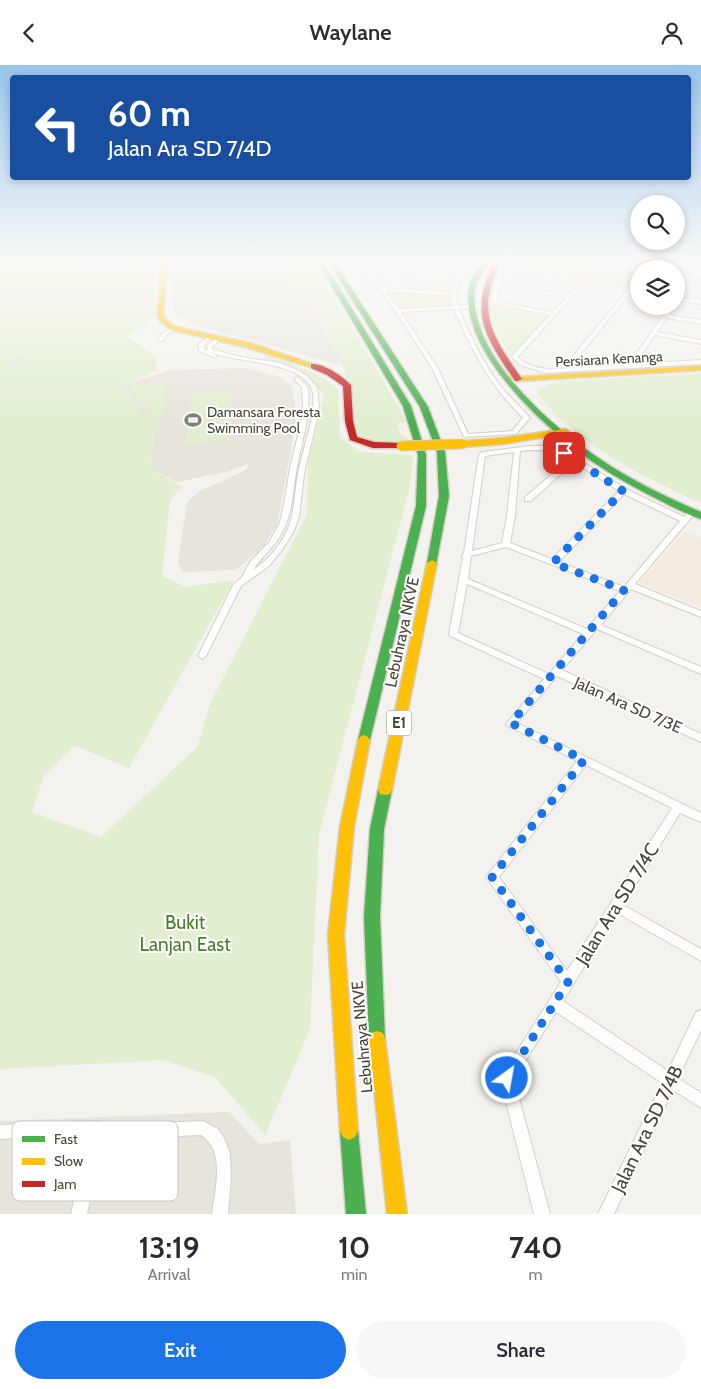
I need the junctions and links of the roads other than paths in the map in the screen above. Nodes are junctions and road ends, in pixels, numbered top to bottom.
1 (666, 316) edge
2 (161, 317) edge
3 (353, 317) edge
4 (366, 317) edge
5 (402, 317) edge
6 (459, 317) edge
7 (482, 317) edge
8 (551, 317) edge
9 (608, 317) edge
10 (670, 317) edge
11 (701, 322) edge
12 (174, 329) junction
13 (653, 333) junction
14 (209, 339) junction
15 (161, 340) dead end
16 (701, 343) edge
17 (248, 347) junction
18 (701, 362) edge
19 (508, 365) junction
20 (646, 365) junction
21 (583, 368) junction
22 (701, 368) edge
23 (550, 377) junction
24 (516, 384) junction
25 (532, 395) junction
26 (542, 417) junction
27 (565, 433) junction
28 (533, 438) junction
29 (464, 440) junction
30 (298, 448) junction
31 (308, 449) junction
32 (517, 451) junction
33 (578, 455) junction
34 (623, 491) junction
35 (528, 499) dead end
36 (694, 514) edge
37 (506, 544) junction
38 (466, 555) junction
39 (553, 563) junction
40 (246, 576) junction
41 (464, 580) junction
42 (626, 588) junction
43 (701, 614) edge
44 (591, 629) junction
45 (202, 656) dead end
46 (701, 671) edge
47 (552, 675) junction
48 (701, 738) edge
49 (584, 760) junction
50 (678, 807) junction
51 (701, 818) edge
52 (615, 906) junction
53 (701, 955) edge
54 (568, 982) junction
55 (554, 1003) junction
56 (701, 1016) edge
57 (669, 1080) junction
58 (701, 1101) edge
59 (178, 1129) edge
60 (212, 1132) joint
61 (82, 1201) edge
62 (79, 1214) edge
63 (220, 1214) edge
64 (356, 1214) edge
65 (398, 1214) edge
66 (542, 1214) edge
67 (606, 1214) edge

1 - 13 street
2 - 12 main road
3 - 64 main road, Lebuhraya NKVE / E1
4 - 65 main road, Lebuhraya NKVE / E1
5 - 29 street
6 - 29 street
7 - 19 main road
8 - 19 street
9 - 21 street
10 - 11 street
12 - 14 main road
12 - 15 street
13 - 16 street
13 - 20 street
14 - 17 main road
14 - 17 main road
14 - 30 street
14 - 31 street
17 - 29 main road, bridge
18 - 20 street
19 - 21 street
19 - 23 main road
19 - 24 main road
20 - 21 street
22 - 23 main road, Persiaran Kenanga
23 - 24 main road, Persiaran Kenanga
23 - 25 main road
24 - 25 main road
24 - 26 main road
25 - 27 main road
26 - 27 main road
26 - 28 main road
27 - 28 main road
27 - 33 main road
27 - 36 main road
28 - 29 main road
28 - 33 main road
30 - 31 street
30 - 40 street
31 - 40 street
32 - 33 street
32 - 37 street
32 - 38 street
33 - 34 street
33 - 35 street
33 - 36 main road
34 - 36 street
34 - 39 street
36 - 42 street
37 - 38 street
37 - 39 street
38 - 41 street
39 - 42 street
40 - 45 street
41 - 44 street
41 - 47 street, Jalan Ara SD 7/3E
42 - 43 street
42 - 44 street
44 - 46 street
44 - 47 street
47 - 48 street, Jalan Ara SD 7/3E
47 - 49 street
49 - 50 street
49 - 54 street
50 - 51 street
50 - 52 street, Jalan Ara SD 7/4C
52 - 53 street
52 - 54 street, Jalan Ara SD 7/4C
54 - 55 street, Jalan Ara SD 7/4C
55 - 57 street
55 - 66 street, Jalan Ara SD 7/4C
56 - 57 street, Jalan Ara SD 7/4B
57 - 58 street
57 - 67 street, Jalan Ara SD 7/4B
59 - 60 street
60 - 63 street
61 - 62 street

